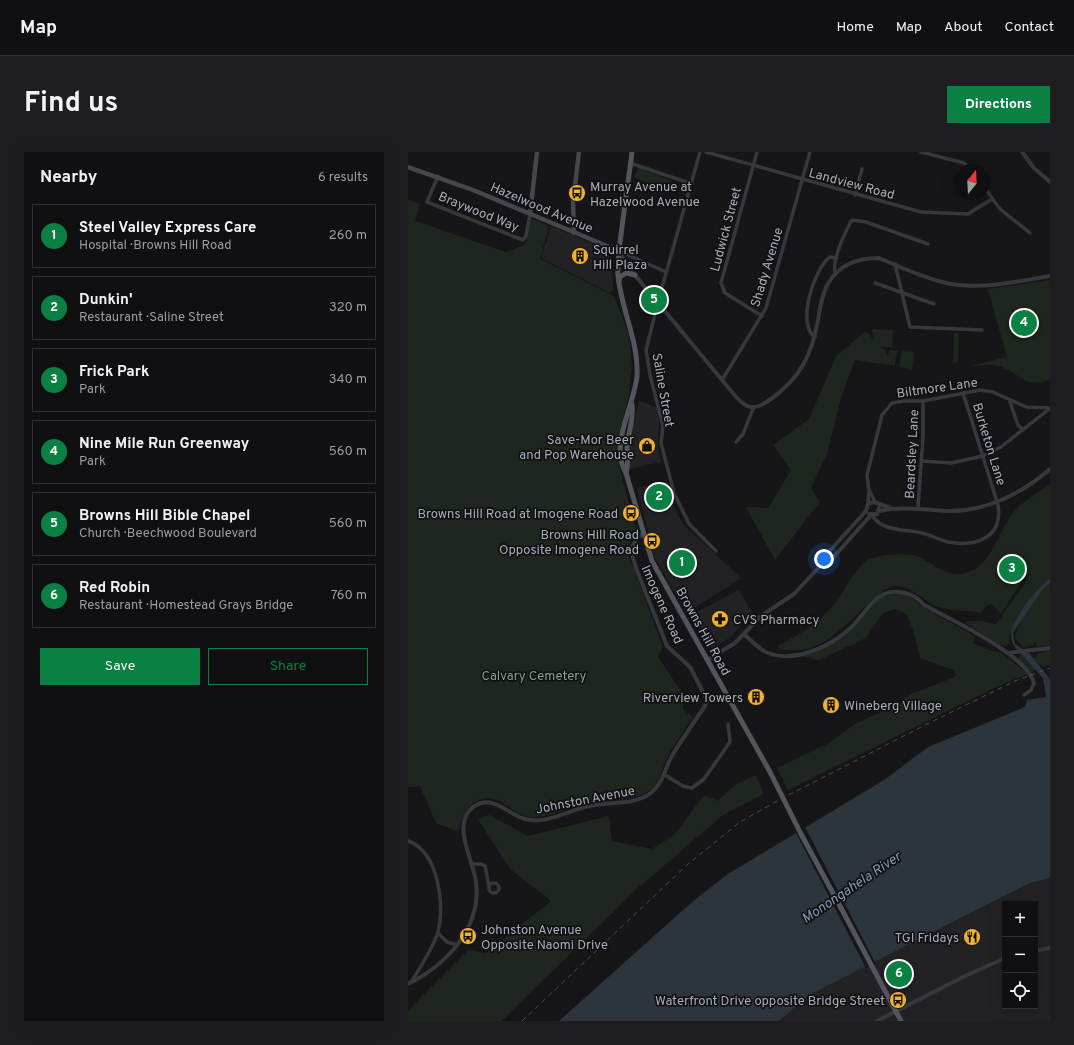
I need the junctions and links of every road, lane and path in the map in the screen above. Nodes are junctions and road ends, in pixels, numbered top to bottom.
1 (537, 152) edge
2 (579, 152) edge
3 (632, 152) edge
4 (700, 152) edge
5 (706, 152) edge
6 (757, 152) edge
7 (810, 152) edge
8 (921, 152) edge
9 (1022, 152) edge
10 (630, 163) junction
11 (965, 164) edge
12 (753, 165) junction
13 (408, 167) edge
14 (862, 169) dead end
15 (438, 176) junction
16 (1049, 179) edge
17 (802, 180) junction
18 (692, 184) junction
19 (855, 194) junction
20 (990, 196) edge
21 (992, 199) junction
22 (530, 214) junction
23 (574, 233) junction
24 (1030, 233) dead end
25 (928, 244) dead end
26 (619, 251) junction
27 (837, 258) junction
28 (895, 264) junction
29 (666, 272) junction
30 (835, 273) junction
31 (635, 275) junction
32 (1050, 276) edge
33 (619, 282) junction
34 (875, 283) dead end
35 (902, 293) junction
36 (658, 302) junction
37 (934, 304) dead end
38 (762, 316) junction
39 (982, 330) dead end
40 (815, 337) junction
41 (722, 380) junction
42 (963, 393) junction
43 (923, 401) junction
44 (1009, 401) junction
45 (1050, 408) edge
46 (753, 409) junction
47 (1022, 429) junction
48 (736, 442) dead end
49 (983, 456) junction
50 (922, 461) junction
51 (1050, 469) edge
52 (869, 491) junction
53 (997, 501) junction
54 (868, 504) junction
55 (877, 504) junction
56 (891, 508) junction
57 (918, 508) junction
58 (866, 511) junction
59 (878, 512) junction
60 (871, 515) junction
61 (878, 521) junction
62 (644, 533) junction
63 (716, 550) dead end
64 (822, 564) junction
65 (744, 634) junction
66 (1050, 648) edge
67 (1009, 653) junction
68 (708, 660) junction
69 (1034, 684) joint
70 (1024, 695) dead end
71 (707, 700) joint
72 (728, 724) dead end
73 (665, 774) junction
74 (408, 841) edge
75 (471, 864) junction
76 (489, 879) junction
77 (493, 883) junction
78 (489, 886) junction
79 (438, 933) junction
80 (457, 945) junction
81 (1050, 948) edge
82 (1038, 950) edge
83 (1002, 959) edge
84 (410, 983) edge
85 (898, 1010) junction
86 (877, 1021) edge
87 (902, 1021) edge

1 - 22 main road
2 - 23 main road
3 - 10 main road, Browns Hill Road
4 - 18 street, Saline Street
5 - 12 street, Landview Road
6 - 12 street, Ludwick Street
7 - 17 street, Shady Avenue
8 - 11 street
9 - 16 street
10 - 18 street
10 - 26 main road, Browns Hill Road
12 - 17 street, Landview Road
12 - 38 street, Ludwick Street
13 - 15 main road, Hazelwood Avenue
14 - 19 street
15 - 22 main road, Hazelwood Avenue
15 - 22 street, Braywood Way
17 - 19 street, Landview Road
17 - 38 street, Shady Avenue
18 - 29 street, Saline Street
19 - 21 street, Landview Road
20 - 21 street
21 - 24 street
22 - 23 main road, Hazelwood Avenue
23 - 26 main road, Hazelwood Avenue
25 - 27 street
26 - 29 street, Hazelwood Avenue
26 - 31 street
26 - 33 main road, Browns Hill Road
27 - 30 street
27 - 40 street
28 - 30 street
28 - 32 street
28 - 35 street
29 - 36 street, Saline Street
30 - 40 street
31 - 33 main road
31 - 36 street
33 - 62 main road, Browns Hill Road
34 - 35 street
35 - 37 street
35 - 39 street
36 - 41 street
36 - 63 street, Saline Street
38 - 41 street, Shady Avenue
40 - 46 street
41 - 46 street
42 - 43 street, Biltmore Lane
42 - 44 street, Biltmore Lane
42 - 49 street, Burketon Lane
43 - 50 street, Beardsley Lane
43 - 52 street, Biltmore Lane
44 - 45 street, Biltmore Lane
44 - 47 street
45 - 47 street
46 - 48 street
47 - 49 street
49 - 50 street
49 - 53 street, Burketon Lane
50 - 57 street, Beardsley Lane
51 - 53 street
52 - 54 street, Biltmore Lane
52 - 55 street
53 - 57 street
53 - 61 street, Burketon Lane
54 - 55 street
54 - 58 street
55 - 56 street
55 - 59 street
56 - 57 street
56 - 59 street
58 - 60 street
58 - 64 street
59 - 60 street
59 - 61 street
60 - 61 street, Burketon Lane
60 - 64 street
62 - 68 main road, Browns Hill Road
62 - 71 street, Imogene Road
64 - 65 street
65 - 67 street
65 - 68 street
66 - 67 street
67 - 69 street
68 - 87 main road, Browns Hill Road, bridge
69 - 70 street
71 - 73 street, Johnston Avenue
72 - 73 street
73 - 75 street, Johnston Avenue
74 - 79 street
75 - 76 street
75 - 80 street, Johnston Avenue
76 - 77 street
76 - 78 street
77 - 78 street
77 - 78 street
79 - 80 street
79 - 84 street
80 - 84 street, Johnston Avenue
81 - 82 street
83 - 85 street
85 - 86 street
85 - 87 street

